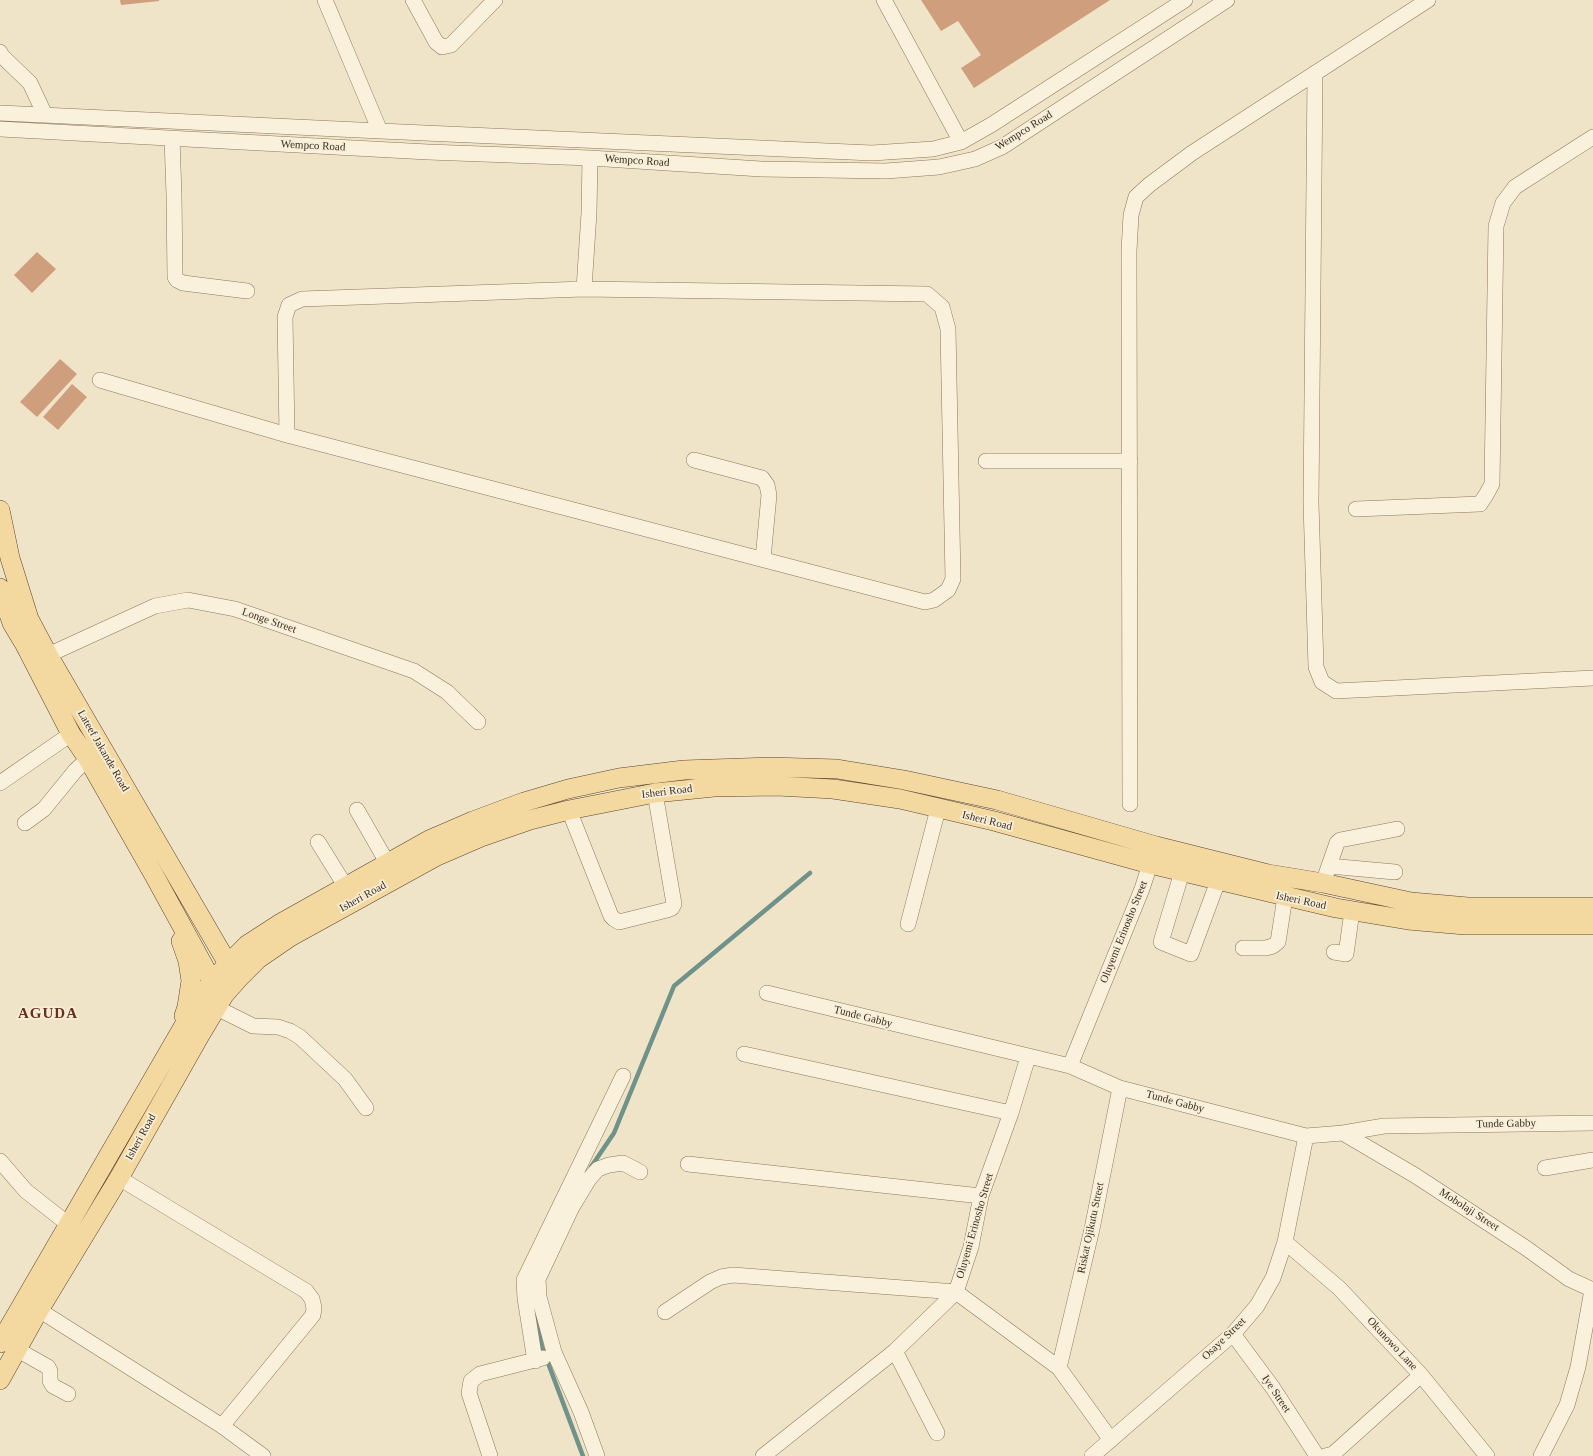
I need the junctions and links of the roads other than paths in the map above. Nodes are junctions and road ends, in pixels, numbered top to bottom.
1 (325, 0) edge
2 (414, 0) edge
3 (495, 0) edge
4 (884, 0) edge
5 (1185, 0) edge
6 (1227, 0) edge
7 (1428, 0) edge
8 (0, 52) edge
9 (0, 70) edge
10 (16, 70) junction
11 (1315, 73) junction
12 (0, 113) edge
13 (45, 115) junction
14 (0, 129) edge
15 (380, 132) junction
16 (1593, 137) edge
17 (172, 138) junction
18 (961, 142) junction
19 (761, 148) junction
20 (590, 158) junction
21 (760, 169) junction
22 (584, 289) junction
23 (247, 291) dead end
24 (100, 380) dead end
25 (288, 435) junction
26 (694, 460) dead end
27 (986, 461) dead end
28 (1130, 461) junction
29 (1356, 509) dead end
30 (0, 510) edge
31 (763, 559) junction
32 (0, 588) edge
33 (48, 655) junction
34 (1593, 678) edge
35 (478, 722) dead end
36 (71, 734) junction
37 (88, 759) junction
38 (0, 784) edge
39 (654, 793) junction
40 (1130, 804) dead end
41 (938, 809) junction
42 (357, 810) dead end
43 (569, 810) junction
44 (25, 822) dead end
45 (1397, 829) dead end
46 (318, 842) dead end
47 (388, 864) junction
48 (1150, 864) junction
49 (1182, 872) junction
50 (1395, 872) dead end
51 (154, 875) junction
52 (1326, 875) junction
53 (1218, 881) junction
54 (346, 887) junction
55 (1285, 897) junction
56 (1593, 907) edge
57 (1352, 911) junction
58 (1410, 911) junction
59 (908, 924) dead end
60 (1593, 925) edge
61 (1243, 948) dead end
62 (1334, 952) dead end
63 (233, 971) junction
64 (212, 981) junction
65 (767, 993) dead end
66 (221, 1001) junction
67 (177, 1038) junction
68 (744, 1054) dead end
69 (1028, 1057) junction
70 (1070, 1066) junction
71 (623, 1076) dead end
72 (1120, 1088) junction
73 (366, 1108) dead end
74 (1011, 1112) junction
75 (1593, 1123) edge
76 (1343, 1133) junction
77 (1306, 1136) junction
78 (0, 1160) edge
79 (1593, 1160) edge
80 (688, 1164) dead end
81 (1546, 1168) dead end
82 (640, 1172) dead end
83 (119, 1178) junction
84 (981, 1196) junction
85 (68, 1224) junction
86 (1285, 1242) junction
87 (1593, 1290) edge
88 (956, 1292) junction
89 (39, 1310) junction
90 (665, 1312) dead end
91 (1233, 1334) junction
92 (0, 1343) edge
93 (18, 1350) junction
94 (895, 1351) junction
95 (545, 1357) junction
96 (1059, 1368) junction
97 (1421, 1375) junction
98 (0, 1380) edge
99 (68, 1394) dead end
100 (222, 1426) junction
101 (937, 1434) dead end
102 (1111, 1440) junction
103 (264, 1456) edge
104 (490, 1456) edge
105 (597, 1456) edge
106 (763, 1456) edge
107 (1092, 1456) edge
108 (1317, 1456) edge
109 (1325, 1456) edge
110 (1487, 1456) edge
111 (1541, 1456) edge

1 - 15 street
2 - 3 street
4 - 18 street
5 - 18 street, Wempco Road
6 - 21 street, Wempco Road
7 - 11 street
8 - 10 street
9 - 10 street
10 - 13 street
11 - 28 street
11 - 34 street
12 - 13 street, Wempco Road
13 - 15 street, Wempco Road
14 - 17 street, Wempco Road
15 - 19 street, Wempco Road
16 - 29 street
17 - 20 street, Wempco Road
17 - 23 street
18 - 19 street, Wempco Road
19 - 21 street
20 - 21 street, Wempco Road
20 - 22 street
22 - 25 street
22 - 31 street
24 - 25 street
25 - 31 street
26 - 31 street
27 - 28 street
28 - 40 street
30 - 33 main road, Lateef Jakande Road
32 - 36 main road, Lateef Jakande Road
33 - 35 street, Longe Street
33 - 63 main road, Lateef Jakande Road
36 - 37 main road, Lateef Jakande Road
36 - 38 street
37 - 44 street
37 - 51 main road, Lateef Jakande Road
39 - 41 main road, Isheri Road
39 - 43 main road, Isheri Road
39 - 43 street
41 - 48 main road, Isheri Road
41 - 59 street
42 - 47 street
43 - 63 main road, Isheri Road
45 - 52 street
46 - 54 street
47 - 52 main road, Isheri Road
47 - 54 main road, Isheri Road
48 - 49 main road, Isheri Road
48 - 70 street, Oluyemi Erinosho Street
49 - 53 main road, Isheri Road
49 - 53 street
50 - 52 street
51 - 64 main road, Lateef Jakande Road
51 - 67 main road
52 - 58 main road, Isheri Road
53 - 55 main road, Isheri Road
54 - 63 main road, Isheri Road
55 - 57 main road, Isheri Road
55 - 61 street
56 - 58 main road, Isheri Road
57 - 58 main road, Isheri Road
57 - 62 street
58 - 60 main road, Isheri Road
63 - 64 main road, Isheri Road
63 - 66 main road, Isheri Road
64 - 66 main road, Lateef Jakande Road
64 - 67 main road, Isheri Road
65 - 69 street, Tunde Gabby
66 - 73 street
66 - 83 main road, Isheri Road
67 - 85 main road, Isheri Road
68 - 74 street
69 - 70 street, Tunde Gabby
69 - 74 street, Oluyemi Erinosho Street
70 - 72 street, Tunde Gabby
71 - 95 street
72 - 77 street, Tunde Gabby
72 - 96 street, Riskat Ojikutu Street
74 - 84 street, Oluyemi Erinosho Street
75 - 76 street, Tunde Gabby
76 - 77 street, Tunde Gabby
76 - 87 street, Mobolaji Street
77 - 86 street, Osaye Street
78 - 85 street
79 - 81 street
80 - 84 street
82 - 95 street
83 - 89 main road, Isheri Road
83 - 100 street
84 - 88 street, Oluyemi Erinosho Street
85 - 92 main road, Isheri Road
86 - 91 street, Osaye Street
86 - 97 street, Okunowo Lane
87 - 111 street
88 - 90 street
88 - 94 street, Oluyemi Erinosho Street
88 - 96 street
89 - 93 main road, Isheri Road
89 - 100 street
91 - 102 street, Osaye Street
91 - 108 street, Iye Street
93 - 98 main road, Isheri Road
93 - 99 street
94 - 101 street
94 - 106 street, Oluyemi Erinosho Street
95 - 104 street
95 - 105 street
96 - 102 street
97 - 109 street
97 - 110 street, Okunowo Lane
100 - 103 street
102 - 107 street, Osaye Street

